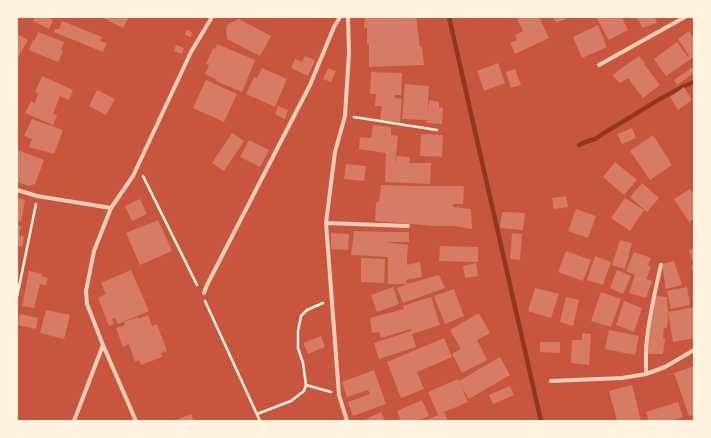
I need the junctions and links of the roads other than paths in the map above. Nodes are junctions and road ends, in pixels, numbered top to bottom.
1 (212, 17) edge
2 (340, 17) edge
3 (348, 17) edge
4 (685, 17) edge
5 (599, 65) dead end
6 (17, 190) edge
7 (111, 208) junction
8 (326, 223) junction
9 (408, 226) dead end
10 (661, 265) dead end
11 (204, 293) road end
12 (104, 345) junction
13 (694, 350) edge
14 (646, 374) junction
15 (551, 381) dead end
16 (74, 421) edge
17 (136, 421) edge
18 (347, 421) edge

1 - 7 street
2 - 11 street
3 - 8 street
4 - 5 street
6 - 7 street
7 - 12 street
8 - 9 street
8 - 18 street
10 - 14 street
12 - 16 street
12 - 17 street
13 - 14 street
14 - 15 street

